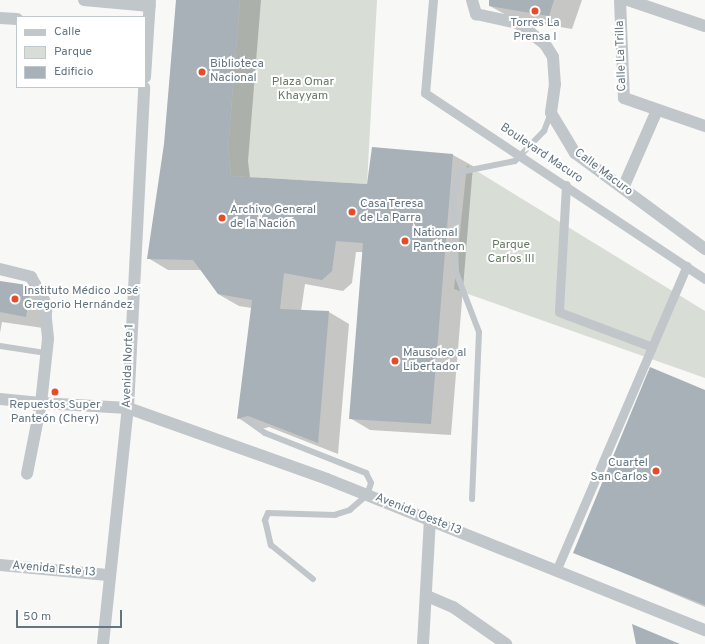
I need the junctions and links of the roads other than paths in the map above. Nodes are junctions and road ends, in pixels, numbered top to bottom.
1 (84, 0) edge
2 (433, 0) edge
3 (472, 0) edge
4 (620, 0) edge
5 (628, 0) edge
6 (150, 3) edge
7 (0, 18) edge
8 (16, 19) edge
9 (705, 26) edge
10 (146, 27) edge
11 (144, 88) edge
12 (657, 110) junction
13 (551, 113) junction
14 (705, 126) edge
15 (521, 155) junction
16 (566, 184) junction
17 (623, 188) junction
18 (705, 249) edge
19 (687, 266) junction
20 (0, 269) edge
21 (705, 278) edge
22 (0, 346) edge
23 (652, 347) junction
24 (46, 353) junction
25 (0, 399) edge
26 (42, 403) junction
27 (128, 408) junction
28 (247, 420) dead end
29 (28, 474) dead end
30 (367, 495) junction
31 (472, 499) dead end
32 (430, 520) junction
33 (0, 565) edge
34 (556, 571) junction
35 (108, 575) junction
36 (313, 579) dead end
37 (427, 596) junction
38 (705, 630) edge
39 (103, 644) edge
40 (423, 644) edge
41 (506, 644) edge

1 - 6 street
2 - 15 street, Boulevard Macuro
3 - 13 street
4 - 12 street, Calle La Trilla
5 - 9 street
6 - 10 street
7 - 8 street
11 - 27 street, Avenida Norte 1
12 - 14 street, Calle La Trilla
12 - 17 street
13 - 15 lane
13 - 17 street, Calle Macuro
15 - 16 street, Boulevard Macuro
15 - 31 lane
16 - 19 street, Boulevard Macuro
16 - 23 street
17 - 18 street, Calle Macuro
19 - 21 street, Boulevard Macuro
19 - 23 street
20 - 24 street
22 - 24 lane
23 - 34 street
24 - 26 street
25 - 26 street, Avenida Oeste 13
26 - 27 street, Avenida Oeste 13
26 - 29 street
27 - 30 street, Avenida Oeste 13
27 - 35 street, Avenida Norte 1
28 - 30 lane
30 - 32 street, Avenida Oeste 13
30 - 36 lane
32 - 34 street, Avenida Oeste 13
32 - 37 street
33 - 35 street, Avenida Este 13
34 - 38 street, Avenida Oeste 13
35 - 39 street, Avenida Norte 1
37 - 40 street
37 - 41 street

